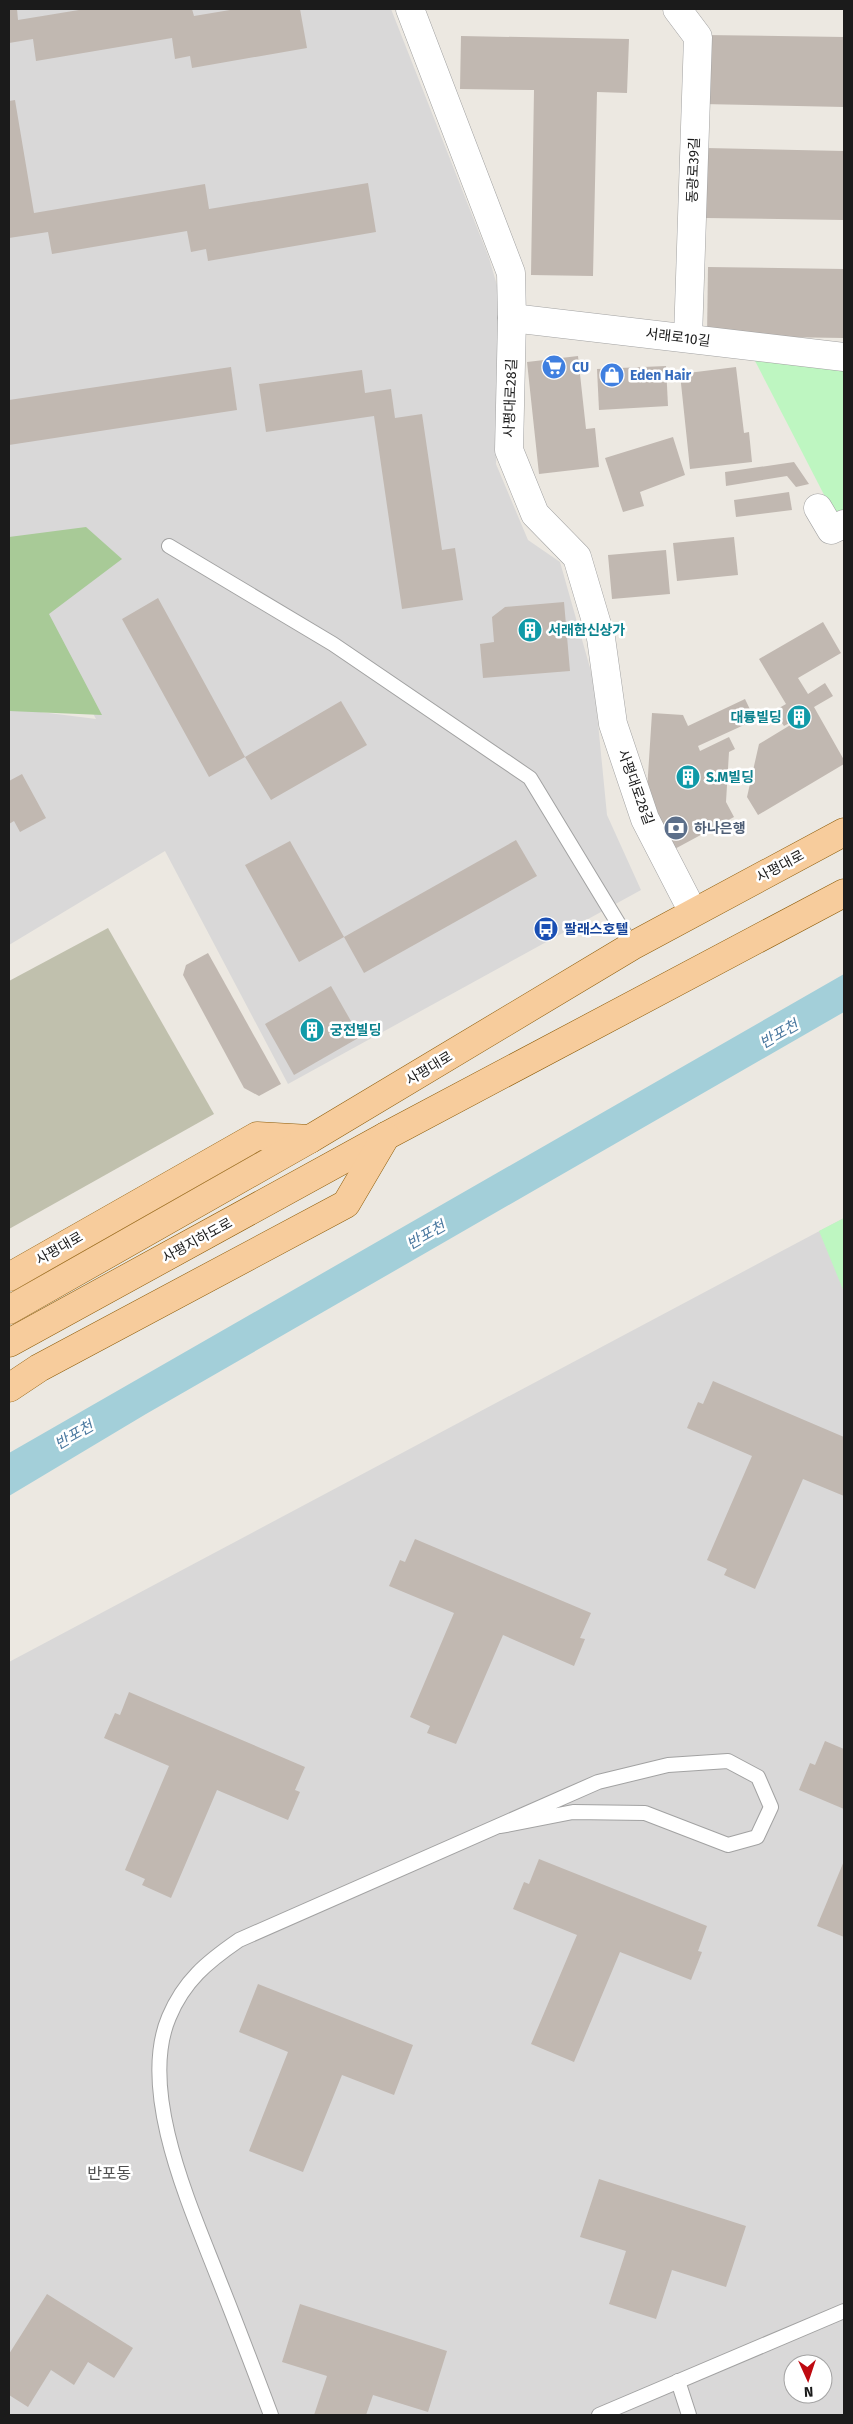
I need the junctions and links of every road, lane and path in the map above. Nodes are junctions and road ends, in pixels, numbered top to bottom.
1 (410, 9) edge
2 (677, 9) edge
3 (512, 318) junction
4 (688, 338) junction
5 (844, 357) edge
6 (818, 508) dead end
7 (844, 524) edge
8 (169, 546) dead end
9 (844, 832) edge
10 (844, 892) edge
11 (693, 912) junction
12 (632, 946) junction
13 (386, 1136) junction
14 (310, 1139) junction
15 (9, 1277) edge
16 (9, 1310) edge
17 (9, 1343) edge
18 (9, 1388) edge
19 (501, 1826) junction
20 (844, 2311) edge
21 (678, 2381) junction
22 (271, 2415) edge
23 (599, 2415) edge
24 (689, 2415) edge

1 - 3 street, 사평대로28길
2 - 4 street, 동광로39길
3 - 4 street, 서래로10길
3 - 11 street, 사평대로28길
4 - 5 street, 서래로10길
6 - 7 street
8 - 12 lane
9 - 11 main road, 사평대로
10 - 13 main road
11 - 12 main road, 사평대로
12 - 14 main road, 사평대로
13 - 17 main road, 사평지하도로
13 - 18 main road
14 - 15 main road, 사평대로
14 - 16 main road
19 - 19 lane
19 - 22 lane
20 - 21 lane
21 - 23 lane
21 - 24 lane

